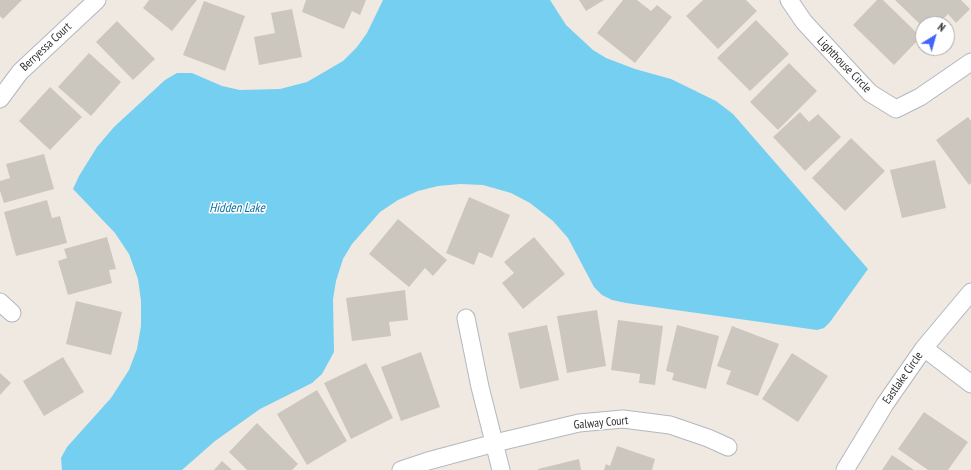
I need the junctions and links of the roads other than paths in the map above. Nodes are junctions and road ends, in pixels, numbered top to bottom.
1 (97, 0) edge
2 (789, 0) edge
3 (971, 62) edge
4 (0, 99) edge
5 (971, 292) edge
6 (466, 318) dead end
7 (924, 348) junction
8 (971, 384) edge
9 (495, 443) junction
10 (728, 447) dead end
11 (401, 470) edge
12 (501, 470) edge
13 (845, 470) edge

1 - 4 street, Berryessa Court
2 - 3 street, Lighthouse Circle
5 - 7 street, Eastlake Circle
6 - 9 street
7 - 8 street
7 - 13 street, Eastlake Circle
9 - 10 street, Galway Court
9 - 11 street, Galway Court
9 - 12 street

